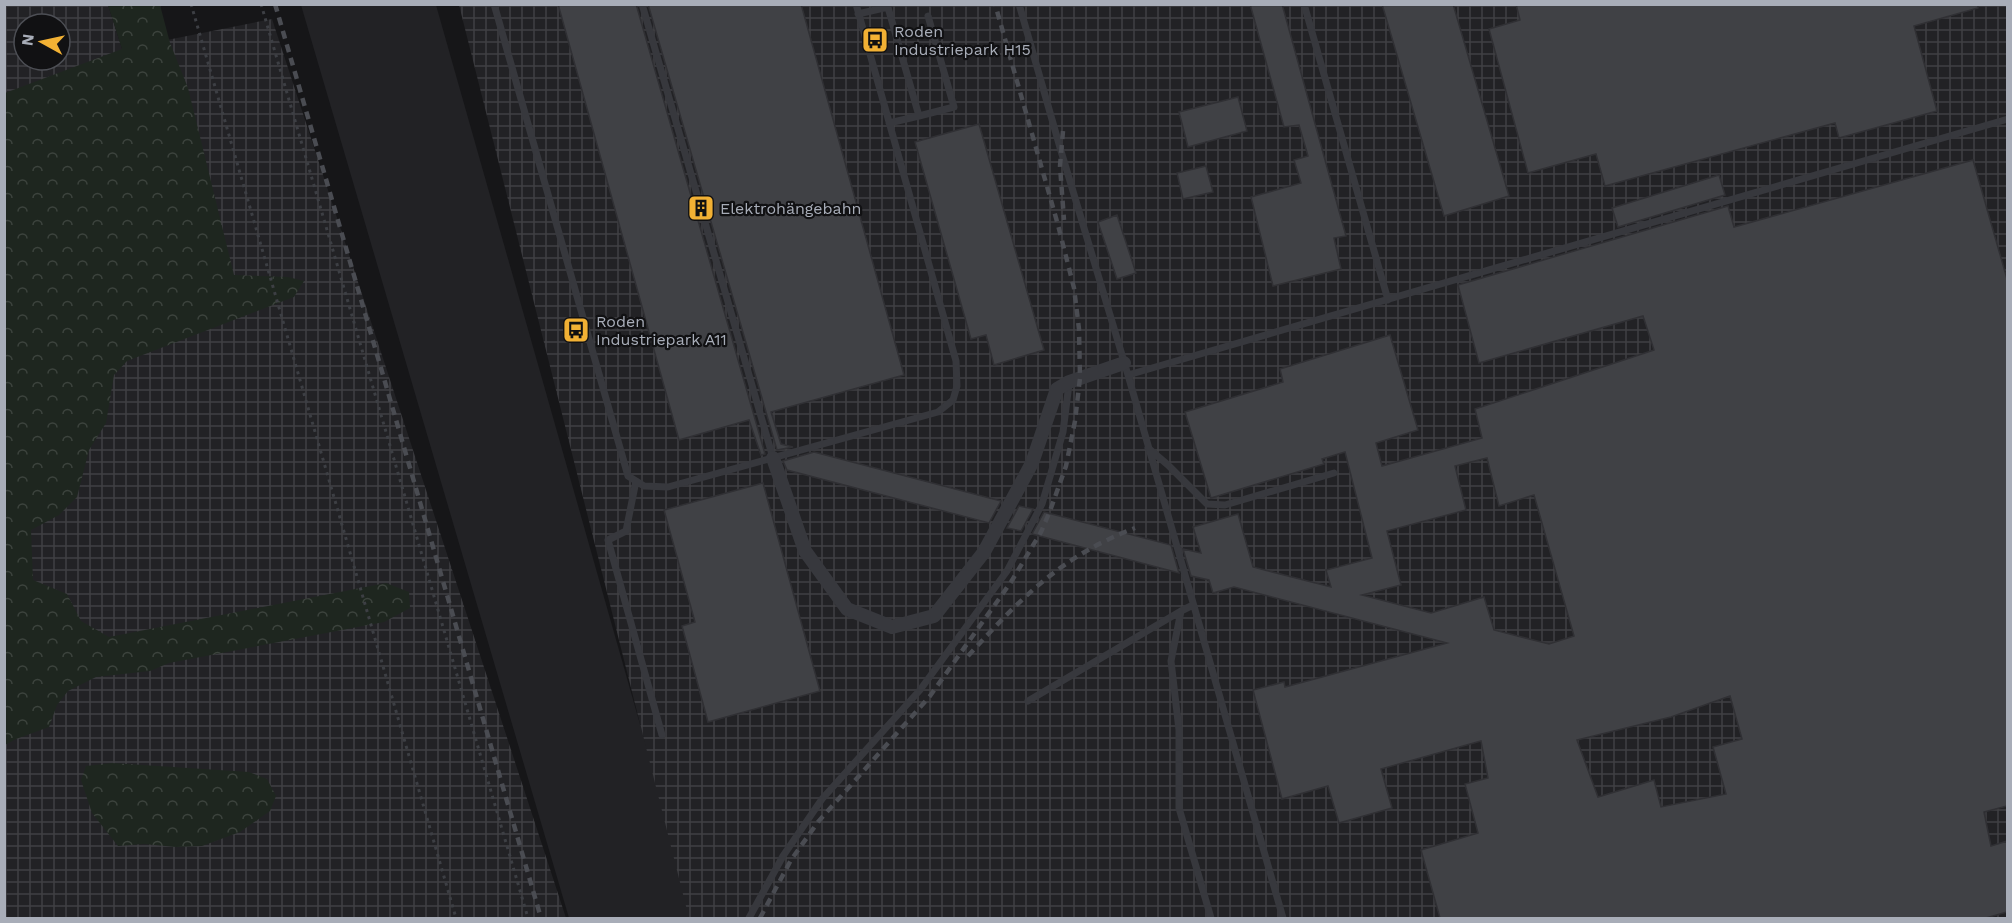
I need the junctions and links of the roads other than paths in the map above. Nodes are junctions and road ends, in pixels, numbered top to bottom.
1 (494, 4) edge
2 (642, 4) edge
3 (856, 4) edge
4 (1020, 4) edge
5 (1304, 4) edge
6 (888, 6) edge
7 (858, 14) junction
8 (928, 16) dead end
9 (919, 116) junction
10 (2007, 119) edge
11 (889, 123) junction
12 (1388, 300) junction
13 (1126, 369) junction
14 (1069, 382) junction
15 (1148, 448) junction
16 (773, 458) junction
17 (1334, 473) dead end
18 (636, 481) junction
19 (1193, 605) junction
20 (1181, 610) junction
21 (1028, 701) dead end
22 (662, 735) dead end
23 (749, 918) edge
24 (1211, 918) edge
25 (1283, 918) edge

1 - 18 lane
2 - 16 lane
3 - 7 lane
4 - 13 lane
5 - 12 lane
6 - 7 lane
6 - 9 lane
7 - 11 lane
8 - 9 lane
9 - 11 lane
10 - 12 lane
11 - 16 lane
12 - 13 lane
13 - 14 street
13 - 15 lane
14 - 16 street
14 - 23 lane
15 - 17 lane
15 - 19 lane
16 - 18 lane
18 - 22 lane
19 - 20 lane
19 - 25 lane
20 - 21 lane
20 - 24 lane

